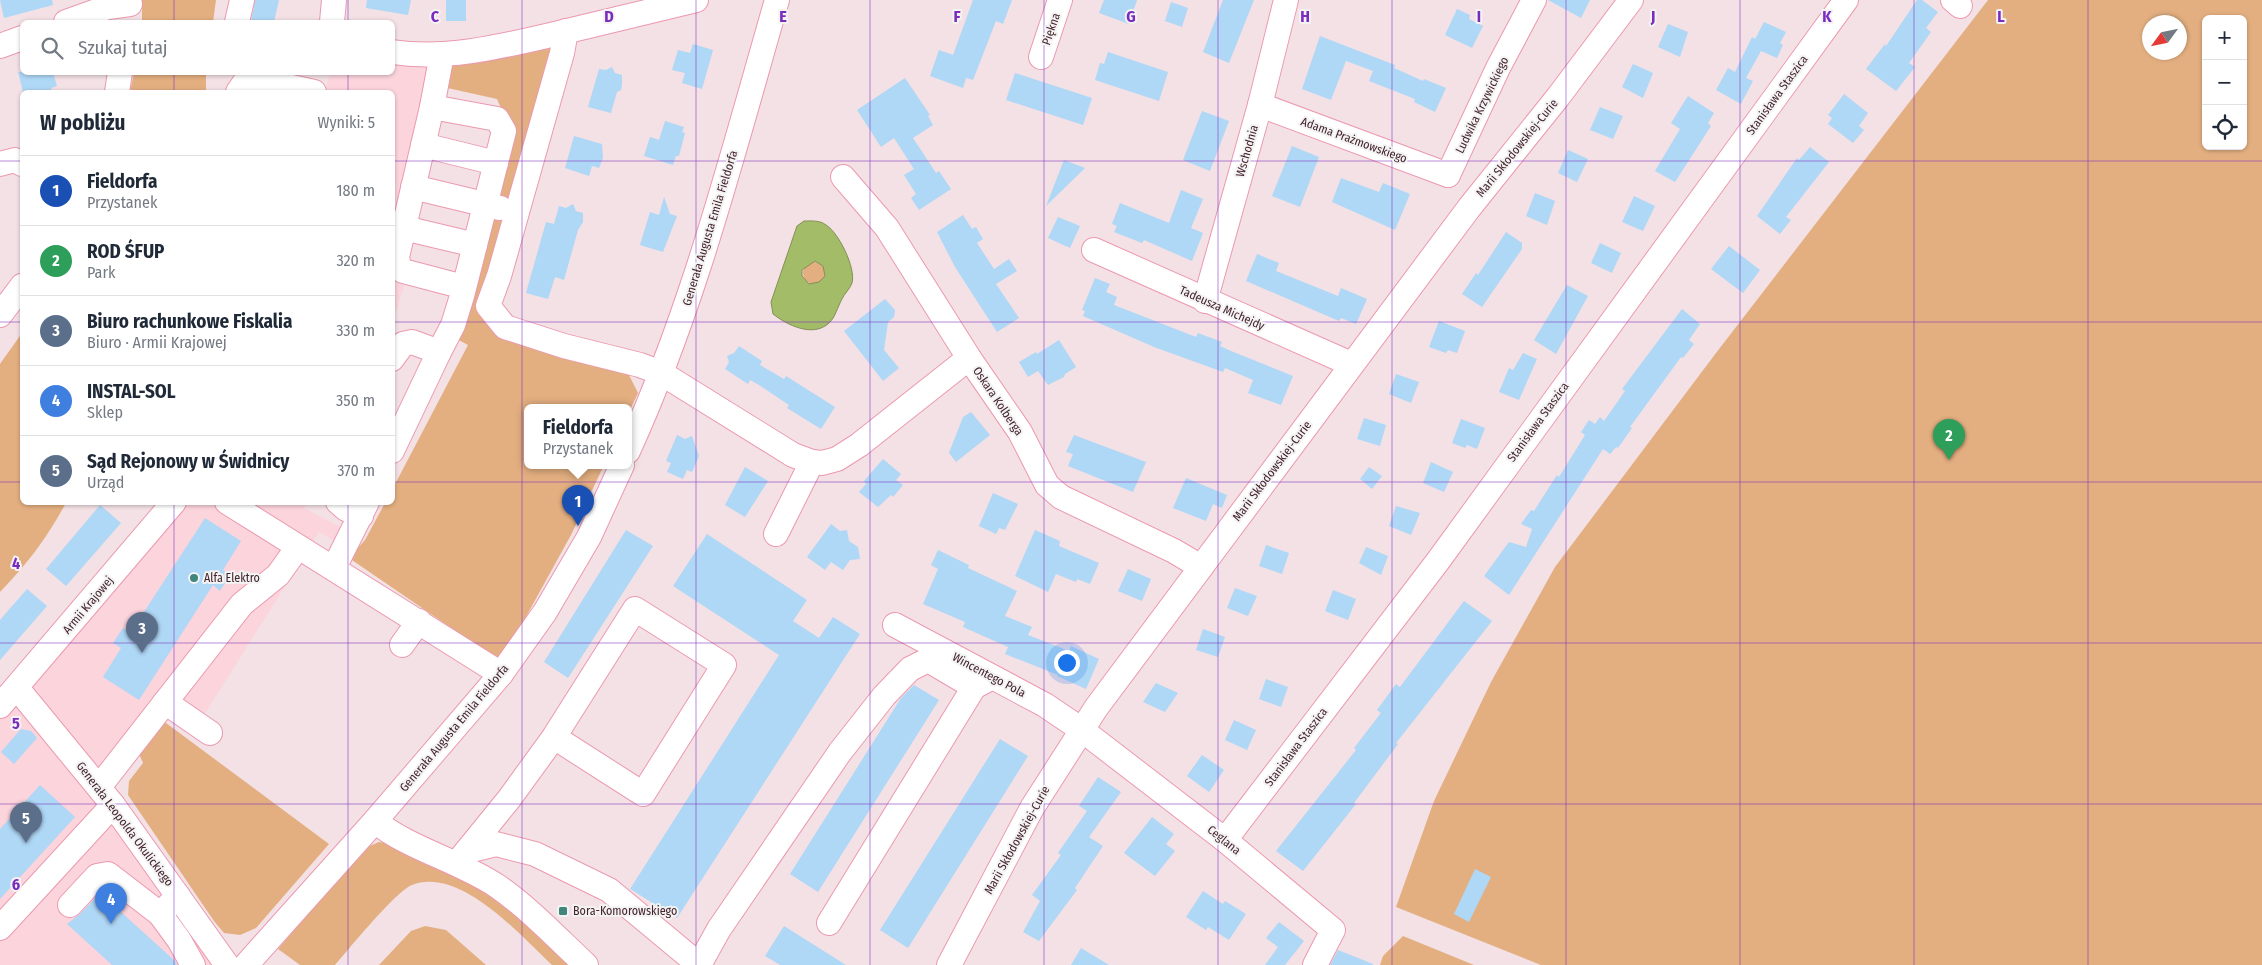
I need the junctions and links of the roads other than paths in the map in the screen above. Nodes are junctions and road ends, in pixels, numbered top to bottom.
1 (242, 0) edge
2 (334, 0) edge
3 (696, 0) edge
4 (777, 0) edge
5 (1060, 0) edge
6 (1286, 0) edge
7 (1534, 0) edge
8 (1631, 0) edge
9 (1846, 0) edge
10 (129, 9) edge
11 (72, 20) edge
12 (237, 20) edge
13 (332, 20) edge
14 (566, 31) junction
15 (20, 39) edge
16 (0, 46) edge
17 (395, 52) edge
18 (442, 54) junction
19 (1041, 57) dead end
20 (120, 75) edge
21 (320, 75) edge
22 (117, 90) edge
23 (239, 90) edge
24 (305, 90) edge
25 (316, 90) edge
26 (1260, 105) junction
27 (432, 106) junction
28 (423, 145) junction
29 (20, 163) edge
30 (496, 163) junction
31 (0, 164) edge
32 (1448, 175) junction
33 (843, 178) dead end
34 (413, 187) junction
35 (485, 204) junction
36 (1469, 208) junction
37 (517, 211) junction
38 (404, 228) junction
39 (475, 245) junction
40 (1094, 250) dead end
41 (464, 287) junction
42 (20, 289) edge
43 (1205, 301) junction
44 (0, 315) edge
45 (440, 352) junction
46 (395, 355) edge
47 (969, 358) junction
48 (1351, 364) junction
49 (661, 373) junction
50 (632, 442) edge
51 (395, 445) edge
52 (812, 462) junction
53 (620, 469) edge
54 (171, 505) edge
55 (232, 505) edge
56 (341, 505) edge
57 (364, 509) edge
58 (776, 534) dead end
59 (298, 547) junction
60 (1200, 567) junction
61 (334, 568) junction
62 (419, 621) junction
63 (894, 625) dead end
64 (402, 646) dead end
65 (501, 674) junction
66 (983, 682) junction
67 (17, 688) junction
68 (165, 702) junction
69 (0, 706) edge
70 (1082, 730) junction
71 (210, 733) dead end
72 (554, 738) junction
73 (98, 787) junction
74 (113, 805) junction
75 (375, 821) junction
76 (1224, 840) junction
77 (462, 857) junction
78 (178, 896) junction
79 (70, 906) dead end
80 (160, 914) junction
81 (829, 923) dead end
82 (0, 928) edge
83 (193, 965) edge
84 (227, 965) edge
85 (246, 965) edge
86 (586, 965) edge
87 (699, 965) edge
88 (949, 965) edge
89 (1315, 965) edge

1 - 12 street
2 - 13 street
3 - 14 street
4 - 49 street, Generała Augusta Emila Fieldorfa
5 - 19 street, Piękna
6 - 26 street, Wschodnia
7 - 32 street, Ludwika Krzywickiego
8 - 36 street, Marii Skłodowskiej-Curie
9 - 76 street, Stanisława Staszica
10 - 11 street
14 - 18 street
14 - 37 street
15 - 16 street
17 - 18 street
18 - 27 street
20 - 22 street
21 - 25 street
23 - 24 street
26 - 32 street, Adama Prażmowskiego
26 - 43 street, Wschodnia
27 - 28 street
27 - 30 street
28 - 30 street
28 - 34 street
29 - 31 street
30 - 35 street
32 - 36 street
33 - 47 street, Oskara Kolberga
34 - 35 street
34 - 38 street
35 - 37 street
35 - 39 street
36 - 48 street, Marii Skłodowskiej-Curie
37 - 49 street
38 - 39 street
38 - 41 street
39 - 41 street
40 - 43 street, Tadeusza Michejdy
41 - 45 street
42 - 44 street
43 - 48 street, Tadeusza Michejdy
45 - 46 street
45 - 51 street
47 - 52 street
47 - 60 street, Oskara Kolberga
48 - 60 street, Marii Skłodowskiej-Curie
49 - 50 street, Generała Augusta Emila Fieldorfa
49 - 52 street
52 - 58 street
53 - 65 street, Generała Augusta Emila Fieldorfa
54 - 67 street, Armii Krajowej
55 - 59 street
56 - 57 street
57 - 61 street
59 - 61 street
59 - 68 street
60 - 70 street, Marii Skłodowskiej-Curie
61 - 62 street
62 - 64 street
62 - 65 street
63 - 66 street, Wincentego Pola
65 - 75 street, Generała Augusta Emila Fieldorfa
66 - 70 street, Wincentego Pola
66 - 81 street
66 - 87 street
67 - 69 street, Armii Krajowej
67 - 73 street, Generała Leopolda Okulickiego
68 - 71 street
68 - 73 street
70 - 76 street, Ceglana
70 - 88 street, Marii Skłodowskiej-Curie
72 - 72 street
72 - 77 street
73 - 74 street, Generała Leopolda Okulickiego
74 - 78 street, Generała Leopolda Okulickiego
74 - 82 street
75 - 77 street
75 - 85 street, Generała Augusta Emila Fieldorfa
76 - 89 street, Ceglana
77 - 86 street
77 - 87 street
78 - 80 street
78 - 84 street, Generała Leopolda Okulickiego
79 - 80 street
80 - 83 street

